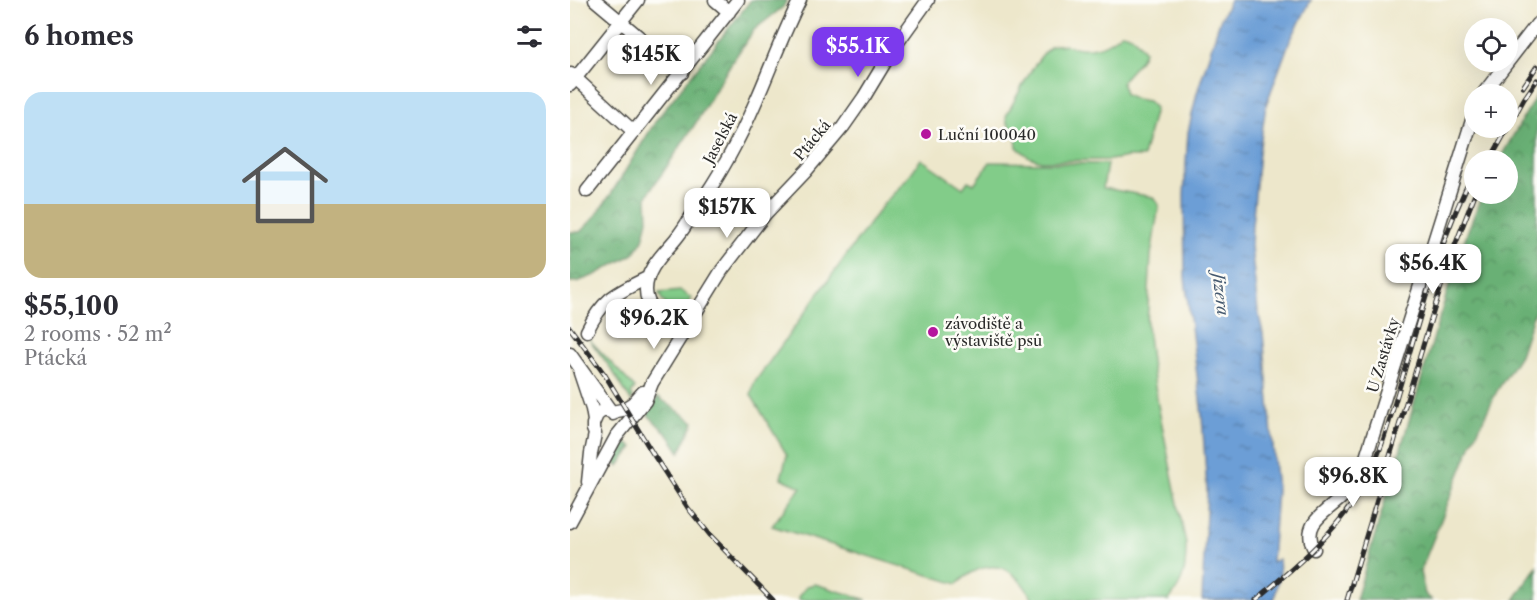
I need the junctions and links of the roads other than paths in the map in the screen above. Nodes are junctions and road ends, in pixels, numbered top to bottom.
1 (595, 0) edge
2 (638, 0) edge
3 (715, 0) edge
4 (738, 0) edge
5 (800, 0) edge
6 (928, 0) edge
7 (729, 12) junction
8 (621, 21) junction
9 (1537, 24) edge
10 (682, 73) junction
11 (572, 79) edge
12 (1491, 84) edge
13 (634, 132) junction
14 (1467, 138) edge
15 (587, 191) dead end
16 (647, 278) junction
17 (587, 331) dead end
18 (682, 334) junction
19 (573, 359) edge
20 (652, 383) junction
21 (612, 412) junction
22 (594, 421) junction
23 (595, 434) junction
24 (616, 437) junction
25 (586, 492) junction
26 (570, 522) edge
27 (1314, 549) dead end

1 - 8 street
2 - 8 street
3 - 7 street
4 - 7 street
5 - 16 street, Jaselská
6 - 18 street, Ptácká
7 - 10 street
8 - 10 street
8 - 11 street
9 - 12 street
10 - 13 street
11 - 13 street
13 - 15 street
14 - 27 street, U Zastávky
16 - 17 street, Jaselská
16 - 18 street
18 - 20 street, Ptácká
19 - 21 street
19 - 22 street
20 - 21 street, Ptácká
20 - 24 street, Ptácká
21 - 22 street
21 - 24 street
22 - 23 street
23 - 24 street
23 - 25 street, Ptácká
24 - 25 street, Ptácká
25 - 26 street, Ptácká

